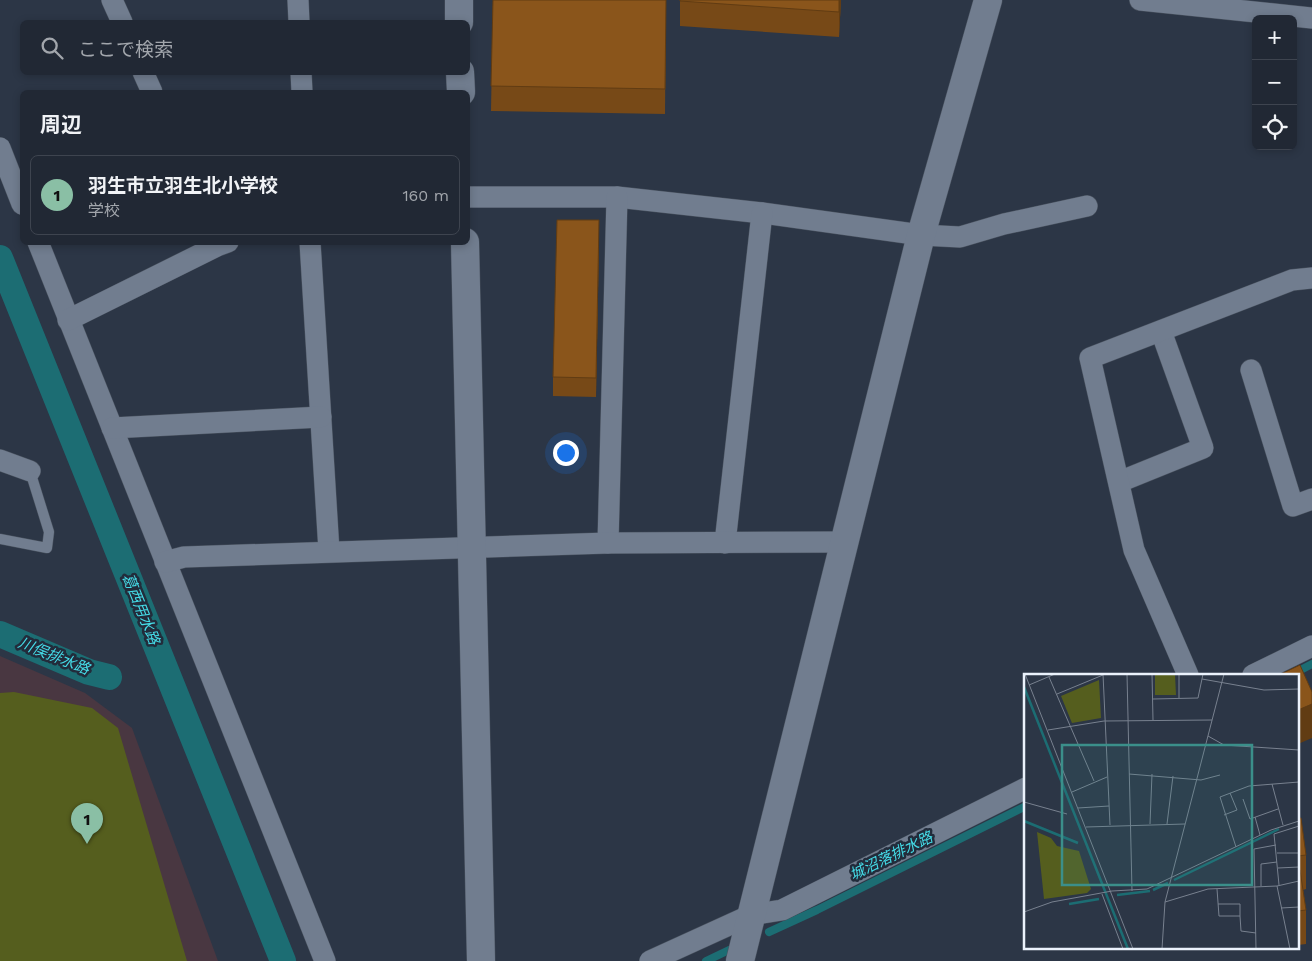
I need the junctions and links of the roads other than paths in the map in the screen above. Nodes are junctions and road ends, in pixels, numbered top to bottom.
1 (112, 0) edge
2 (298, 0) edge
3 (458, 0) edge
4 (988, 0) edge
5 (1140, 0) edge
6 (1312, 18) edge
7 (121, 20) edge
8 (299, 20) edge
9 (459, 20) edge
10 (144, 75) edge
11 (301, 75) edge
12 (460, 75) edge
13 (151, 90) edge
14 (302, 90) edge
15 (461, 90) edge
16 (0, 148) edge
17 (470, 197) edge
18 (617, 198) junction
19 (20, 199) edge
20 (1087, 206) dead end
21 (762, 214) junction
22 (921, 235) junction
23 (39, 245) edge
24 (217, 245) edge
25 (310, 245) edge
26 (465, 245) edge
27 (1312, 278) edge
28 (68, 320) junction
29 (1161, 331) junction
30 (1251, 370) dead end
31 (321, 417) junction
32 (112, 428) junction
33 (0, 460) edge
34 (30, 470) joint
35 (1119, 482) junction
36 (1312, 499) edge
37 (0, 538) edge
38 (844, 542) junction
39 (608, 543) junction
40 (725, 544) junction
41 (473, 546) junction
42 (329, 552) junction
43 (165, 562) junction
44 (1312, 646) edge
45 (1188, 674) edge
46 (1255, 674) edge
47 (1024, 789) edge
48 (752, 915) junction
49 (325, 961) edge
50 (481, 961) edge
51 (650, 961) edge
52 (740, 961) edge

1 - 7 street
2 - 8 street
3 - 9 street
4 - 22 street
5 - 6 street
10 - 13 street
11 - 14 street
12 - 15 street
16 - 19 street
17 - 18 street
18 - 21 street
18 - 39 street
20 - 22 street
21 - 22 street
21 - 40 street
22 - 38 street
23 - 28 street
24 - 28 street
25 - 31 street
26 - 41 street
27 - 29 street
28 - 32 street
29 - 35 street
29 - 35 street
30 - 36 street
31 - 32 street
31 - 42 street
32 - 43 street
33 - 34 street
34 - 37 lane
35 - 45 street
38 - 40 street
38 - 48 street
39 - 40 street
39 - 41 street
41 - 42 street
41 - 50 street
42 - 43 street
43 - 49 street
44 - 46 street
47 - 48 street
48 - 51 street
48 - 52 street

